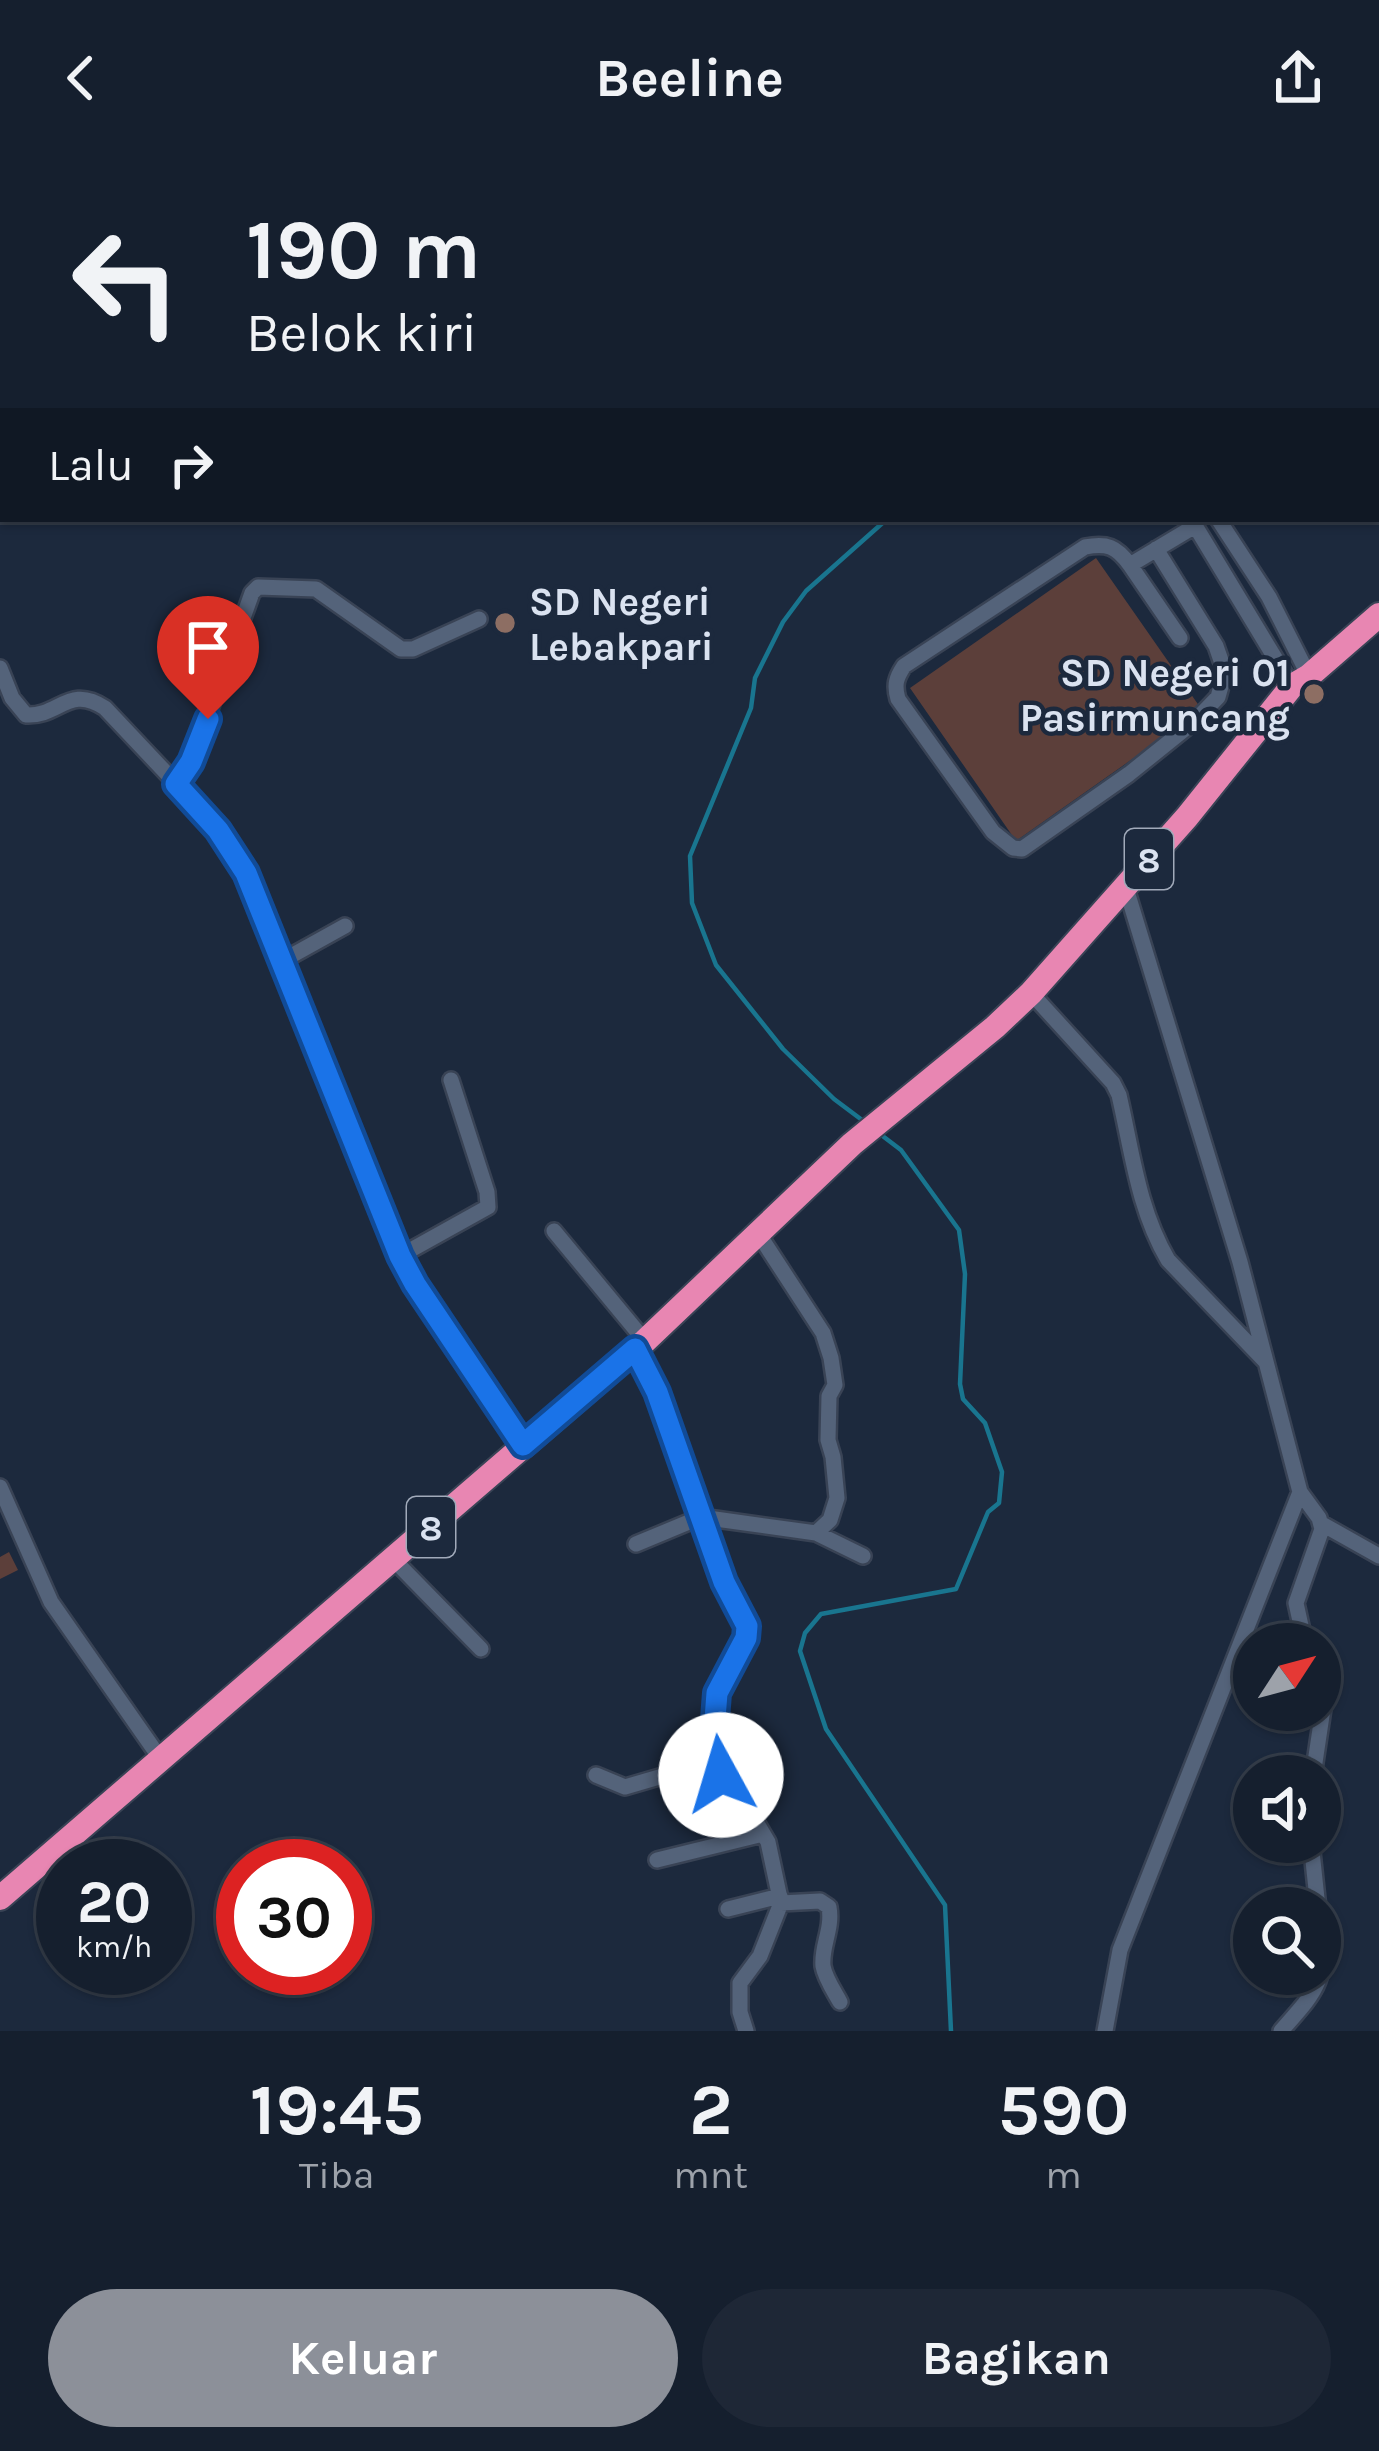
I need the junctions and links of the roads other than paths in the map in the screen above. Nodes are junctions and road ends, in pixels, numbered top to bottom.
1 (1221, 522) edge
2 (1193, 523) edge
3 (1156, 549) junction
4 (1130, 565) junction
5 (1379, 615) edge
6 (479, 619) dead end
7 (1180, 638) dead end
8 (0, 668) edge
9 (1300, 681) junction
10 (176, 784) junction
11 (1125, 885) junction
12 (345, 926) dead end
13 (282, 961) junction
14 (1031, 992) junction
15 (451, 1080) dead end
16 (554, 1231) dead end
17 (758, 1233) junction
18 (400, 1256) junction
19 (640, 1345) junction
20 (1267, 1364) junction
21 (523, 1445) junction
22 (0, 1487) edge
23 (1300, 1492) junction
24 (701, 1517) junction
25 (1322, 1524) junction
26 (816, 1533) junction
27 (636, 1544) dead end
28 (863, 1556) dead end
29 (1379, 1556) edge
30 (394, 1560) junction
31 (1301, 1623) edge
32 (481, 1649) dead end
33 (160, 1758) junction
34 (596, 1775) dead end
35 (721, 1775) junction
36 (764, 1834) junction
37 (657, 1861) dead end
38 (0, 1898) edge
39 (780, 1899) junction
40 (728, 1909) dead end
41 (1310, 1995) edge
42 (840, 2002) dead end
43 (746, 2031) edge
44 (1105, 2031) edge
45 (1281, 2031) edge

1 - 9 street
2 - 3 street
2 - 9 street
3 - 4 street
3 - 4 street
4 - 7 street
5 - 9 highway, 8
6 - 10 street
8 - 10 street
9 - 11 highway, 8
10 - 13 street
11 - 14 highway, 8
11 - 20 street
12 - 13 street
13 - 18 street
14 - 17 highway, 8
14 - 20 street
15 - 18 street
16 - 19 street
17 - 19 highway, 8
17 - 26 street
18 - 21 street
19 - 21 highway, 8
19 - 24 street
20 - 23 street
21 - 30 highway, 8
22 - 33 street
23 - 25 street
23 - 44 street
24 - 26 street
24 - 27 street
24 - 35 street
25 - 29 street
25 - 31 street
26 - 28 street
30 - 32 street
30 - 33 highway, 8
33 - 38 highway, 8
34 - 35 street
35 - 36 street
36 - 37 street
36 - 39 street
39 - 40 street
39 - 42 street
39 - 43 street
41 - 45 street

